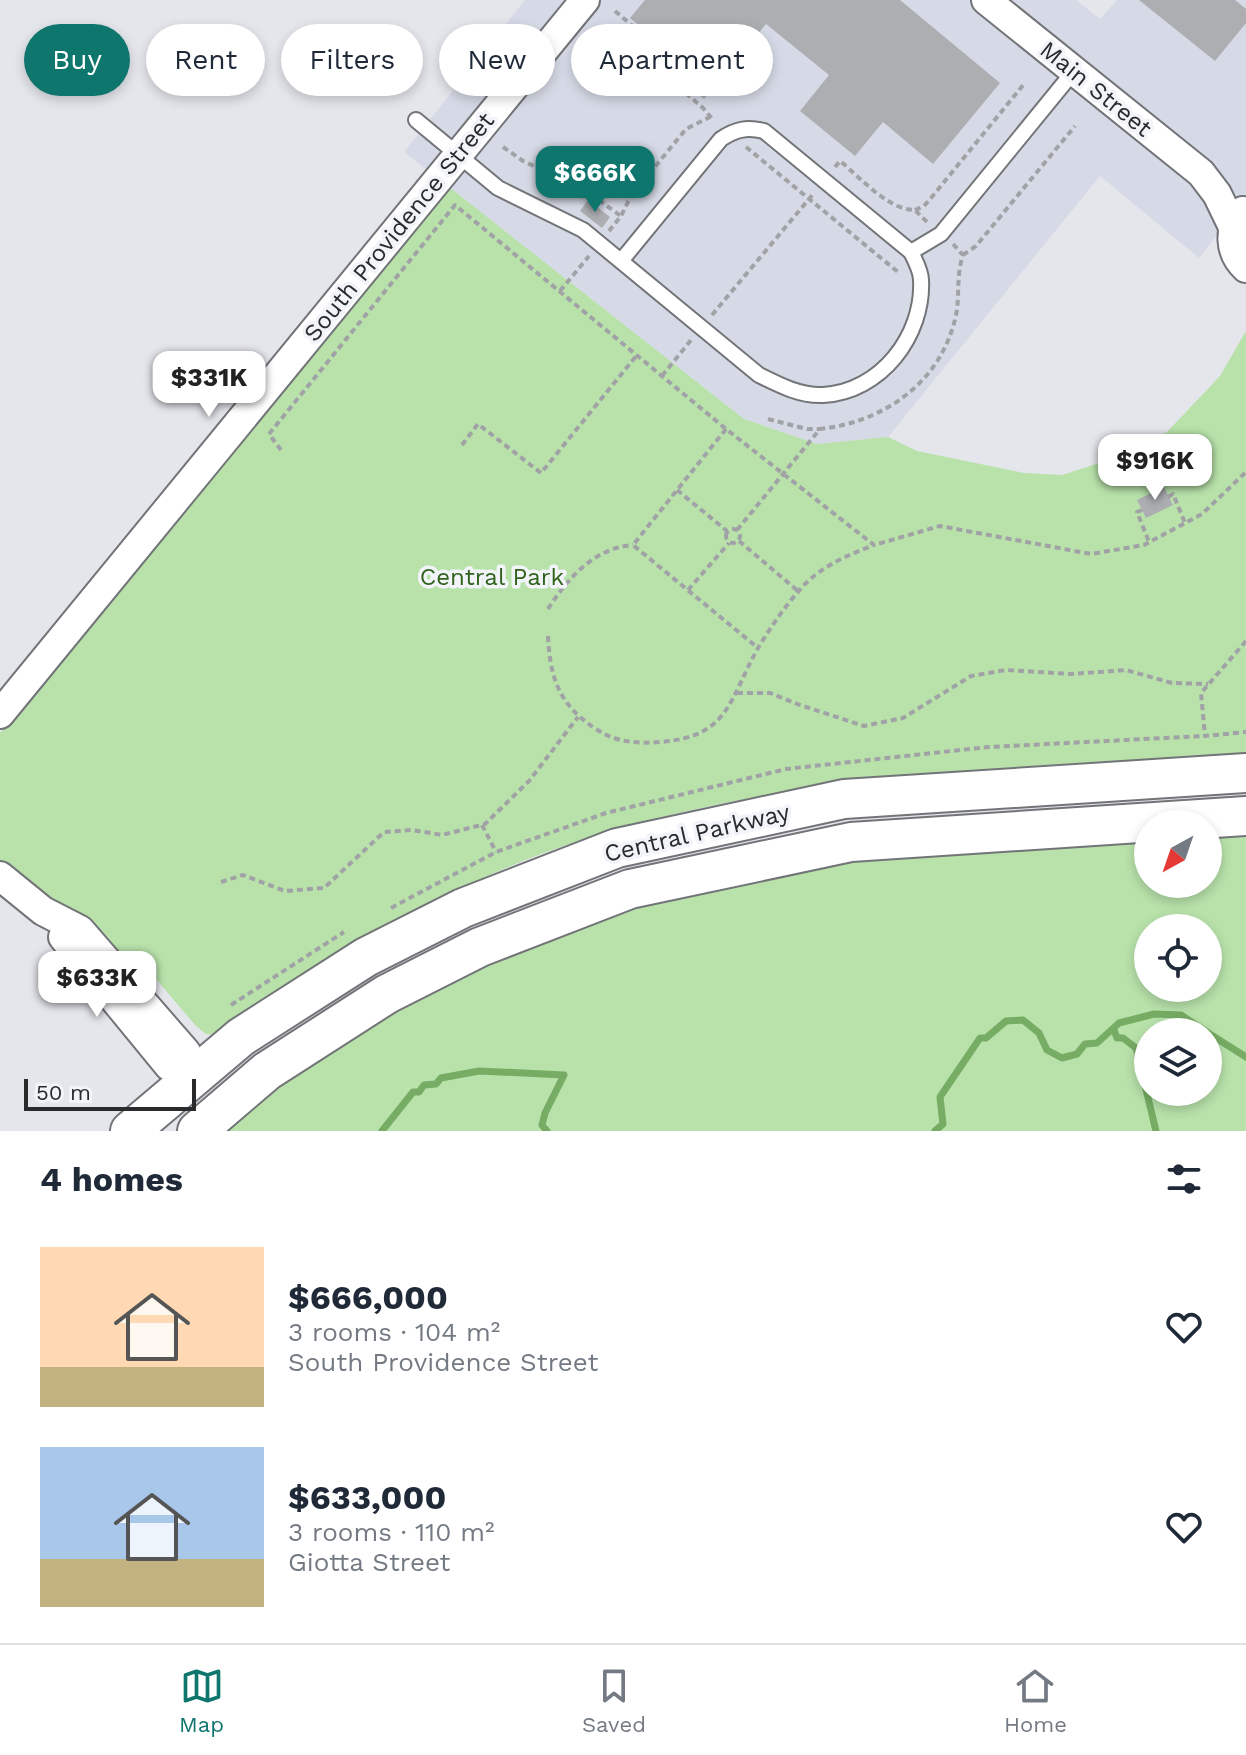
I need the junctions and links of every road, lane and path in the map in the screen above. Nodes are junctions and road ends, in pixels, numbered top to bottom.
1 (585, 0) edge
2 (986, 0) edge
3 (1074, 71) junction
4 (1024, 84) dead end
5 (710, 117) dead end
6 (416, 120) dead end
7 (1075, 126) dead end
8 (503, 147) dead end
9 (457, 156) junction
10 (840, 161) dead end
11 (1206, 178) junction
12 (824, 180) junction
13 (1246, 194) edge
14 (915, 210) dead end
15 (621, 216) junction
16 (1240, 218) edge
17 (599, 243) junction
18 (911, 252) junction
19 (963, 255) dead end
20 (621, 261) junction
21 (1246, 268) edge
22 (560, 291) junction
23 (702, 328) junction
24 (637, 355) junction
25 (662, 376) junction
26 (768, 419) dead end
27 (726, 429) junction
28 (820, 429) dead end
29 (462, 445) dead end
30 (281, 450) dead end
31 (1246, 472) edge
32 (782, 474) junction
33 (1244, 479) edge
34 (677, 490) junction
35 (1168, 497) dead end
36 (1142, 510) dead end
37 (1185, 523) junction
38 (737, 530) junction
39 (727, 531) junction
40 (739, 541) junction
41 (1149, 542) junction
42 (729, 543) junction
43 (633, 545) junction
44 (874, 545) junction
45 (688, 590) junction
46 (798, 591) junction
47 (548, 609) dead end
48 (548, 636) dead end
49 (1246, 641) edge
50 (758, 648) junction
51 (1208, 684) junction
52 (737, 693) junction
53 (0, 714) edge
54 (578, 717) junction
55 (1246, 732) edge
56 (1246, 773) edge
57 (1246, 816) edge
58 (482, 825) junction
59 (496, 852) dead end
60 (0, 876) edge
61 (221, 882) dead end
62 (192, 1078) junction
63 (130, 1131) edge
64 (170, 1131) edge
65 (197, 1131) edge

1 - 9 street, South Providence Street
2 - 3 street, Main Street
3 - 11 street, Main Street
3 - 18 lane
4 - 14 path
5 - 15 path
6 - 9 lane
7 - 19 path
8 - 15 path
9 - 17 lane
9 - 53 street, South Providence Street
10 - 12 path
11 - 13 street, Main Street
11 - 16 street, Main Street
12 - 18 lane
12 - 20 lane
12 - 23 path
15 - 17 path
16 - 21 street, Main Street
17 - 20 lane
17 - 22 path
18 - 23 lane
20 - 23 lane
22 - 24 path
22 - 30 path
23 - 25 path
24 - 25 path
24 - 29 path
25 - 27 path
26 - 28 path
27 - 32 path
27 - 34 path
31 - 33 path
32 - 38 path
32 - 44 path
33 - 37 path
34 - 39 path
34 - 43 path
35 - 37 path
36 - 41 path
37 - 41 path
38 - 39 path
38 - 40 path
39 - 42 path
40 - 42 path
40 - 46 path
41 - 44 path
42 - 45 path
43 - 45 path
43 - 47 path
44 - 46 path
45 - 50 path
46 - 50 path
48 - 54 path
49 - 51 path
50 - 52 path
51 - 52 path
51 - 55 path
52 - 54 path
54 - 58 path
56 - 62 main road, Central Parkway
57 - 65 main road, Central Parkway
58 - 59 path
58 - 61 path
60 - 62 street
62 - 63 main road, Central Parkway
62 - 64 main road

